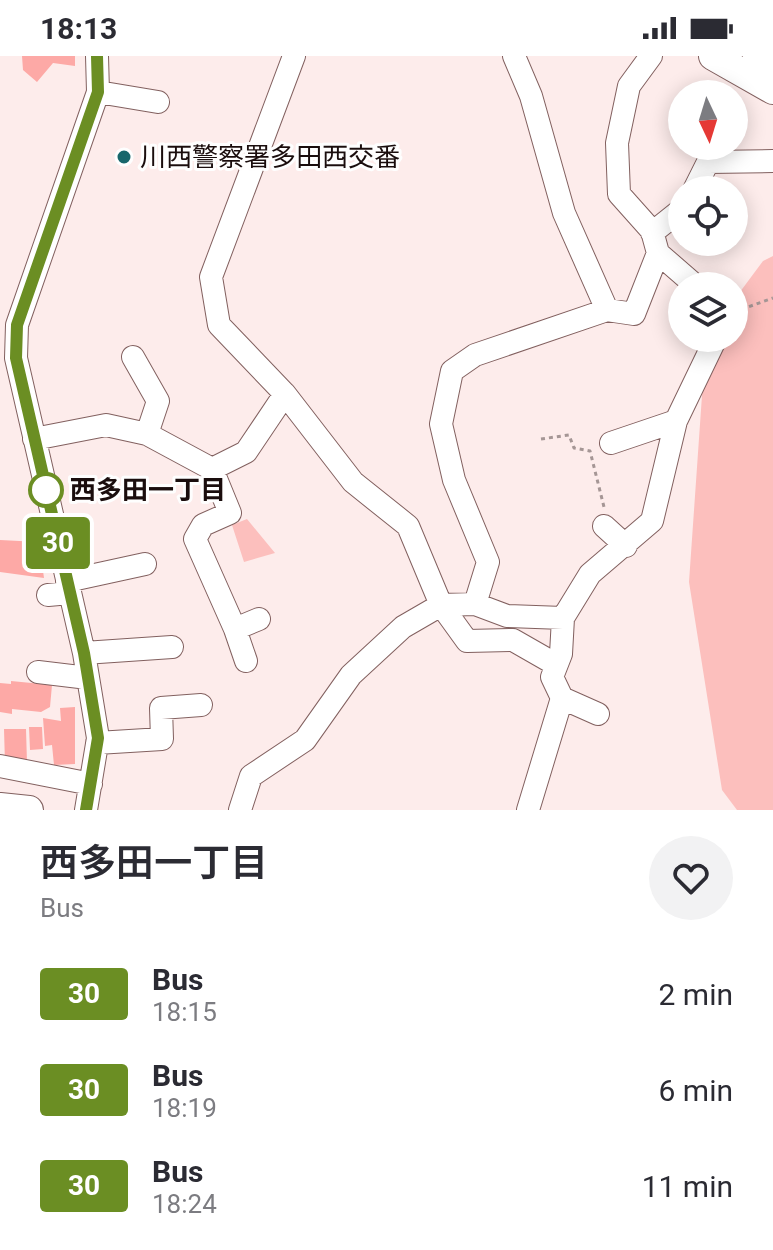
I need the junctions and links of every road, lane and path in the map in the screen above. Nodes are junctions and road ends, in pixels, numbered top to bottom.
1 (97, 56) edge
2 (294, 56) edge
3 (514, 56) edge
4 (651, 56) edge
5 (713, 56) edge
6 (757, 56) edge
7 (773, 64) edge
8 (773, 90) edge
9 (98, 92) junction
10 (158, 102) dead end
11 (773, 161) edge
12 (701, 176) edge
13 (668, 227) edge
14 (655, 243) junction
15 (683, 272) edge
16 (773, 298) edge
17 (748, 307) edge
18 (607, 310) junction
19 (8, 322) edge
20 (709, 352) edge
21 (133, 357) dead end
22 (8, 358) edge
23 (285, 394) junction
24 (676, 421) junction
25 (147, 434) junction
26 (34, 439) junction
27 (541, 439) dead end
28 (611, 443) dead end
29 (212, 469) junction
30 (604, 526) joint
31 (626, 546) junction
32 (145, 564) dead end
33 (62, 590) junction
34 (475, 604) junction
35 (441, 605) junction
36 (563, 618) junction
37 (259, 619) dead end
38 (235, 629) junction
39 (172, 647) dead end
40 (84, 653) junction
41 (246, 661) dead end
42 (555, 664) junction
43 (38, 672) dead end
44 (88, 678) junction
45 (562, 698) junction
46 (201, 705) dead end
47 (598, 714) dead end
48 (97, 743) junction
49 (0, 766) edge
50 (91, 784) junction
51 (0, 807) edge
52 (29, 810) edge
53 (86, 810) edge
54 (240, 810) edge
55 (528, 810) edge

1 - 9 street
2 - 23 street
3 - 18 street
4 - 14 street
5 - 8 main road
6 - 7 main road
9 - 10 street
9 - 19 street
11 - 12 street
13 - 14 street
14 - 15 street
14 - 18 street
16 - 17 path
18 - 34 street
19 - 22 street
20 - 24 street
21 - 25 street
22 - 26 street
23 - 29 street
23 - 35 street
24 - 28 street
24 - 31 street
25 - 26 street
25 - 29 street
26 - 33 street
27 - 30 path
29 - 38 street
30 - 31 street
31 - 36 street
32 - 33 street
33 - 40 street
34 - 35 street
34 - 36 street
35 - 42 street
35 - 54 street
36 - 42 street
37 - 38 street
38 - 41 street
39 - 40 street
40 - 44 street
42 - 45 street
43 - 44 street
44 - 48 street
45 - 47 street
45 - 55 street
46 - 48 street
48 - 50 street
49 - 50 street
50 - 53 street
51 - 52 main road

